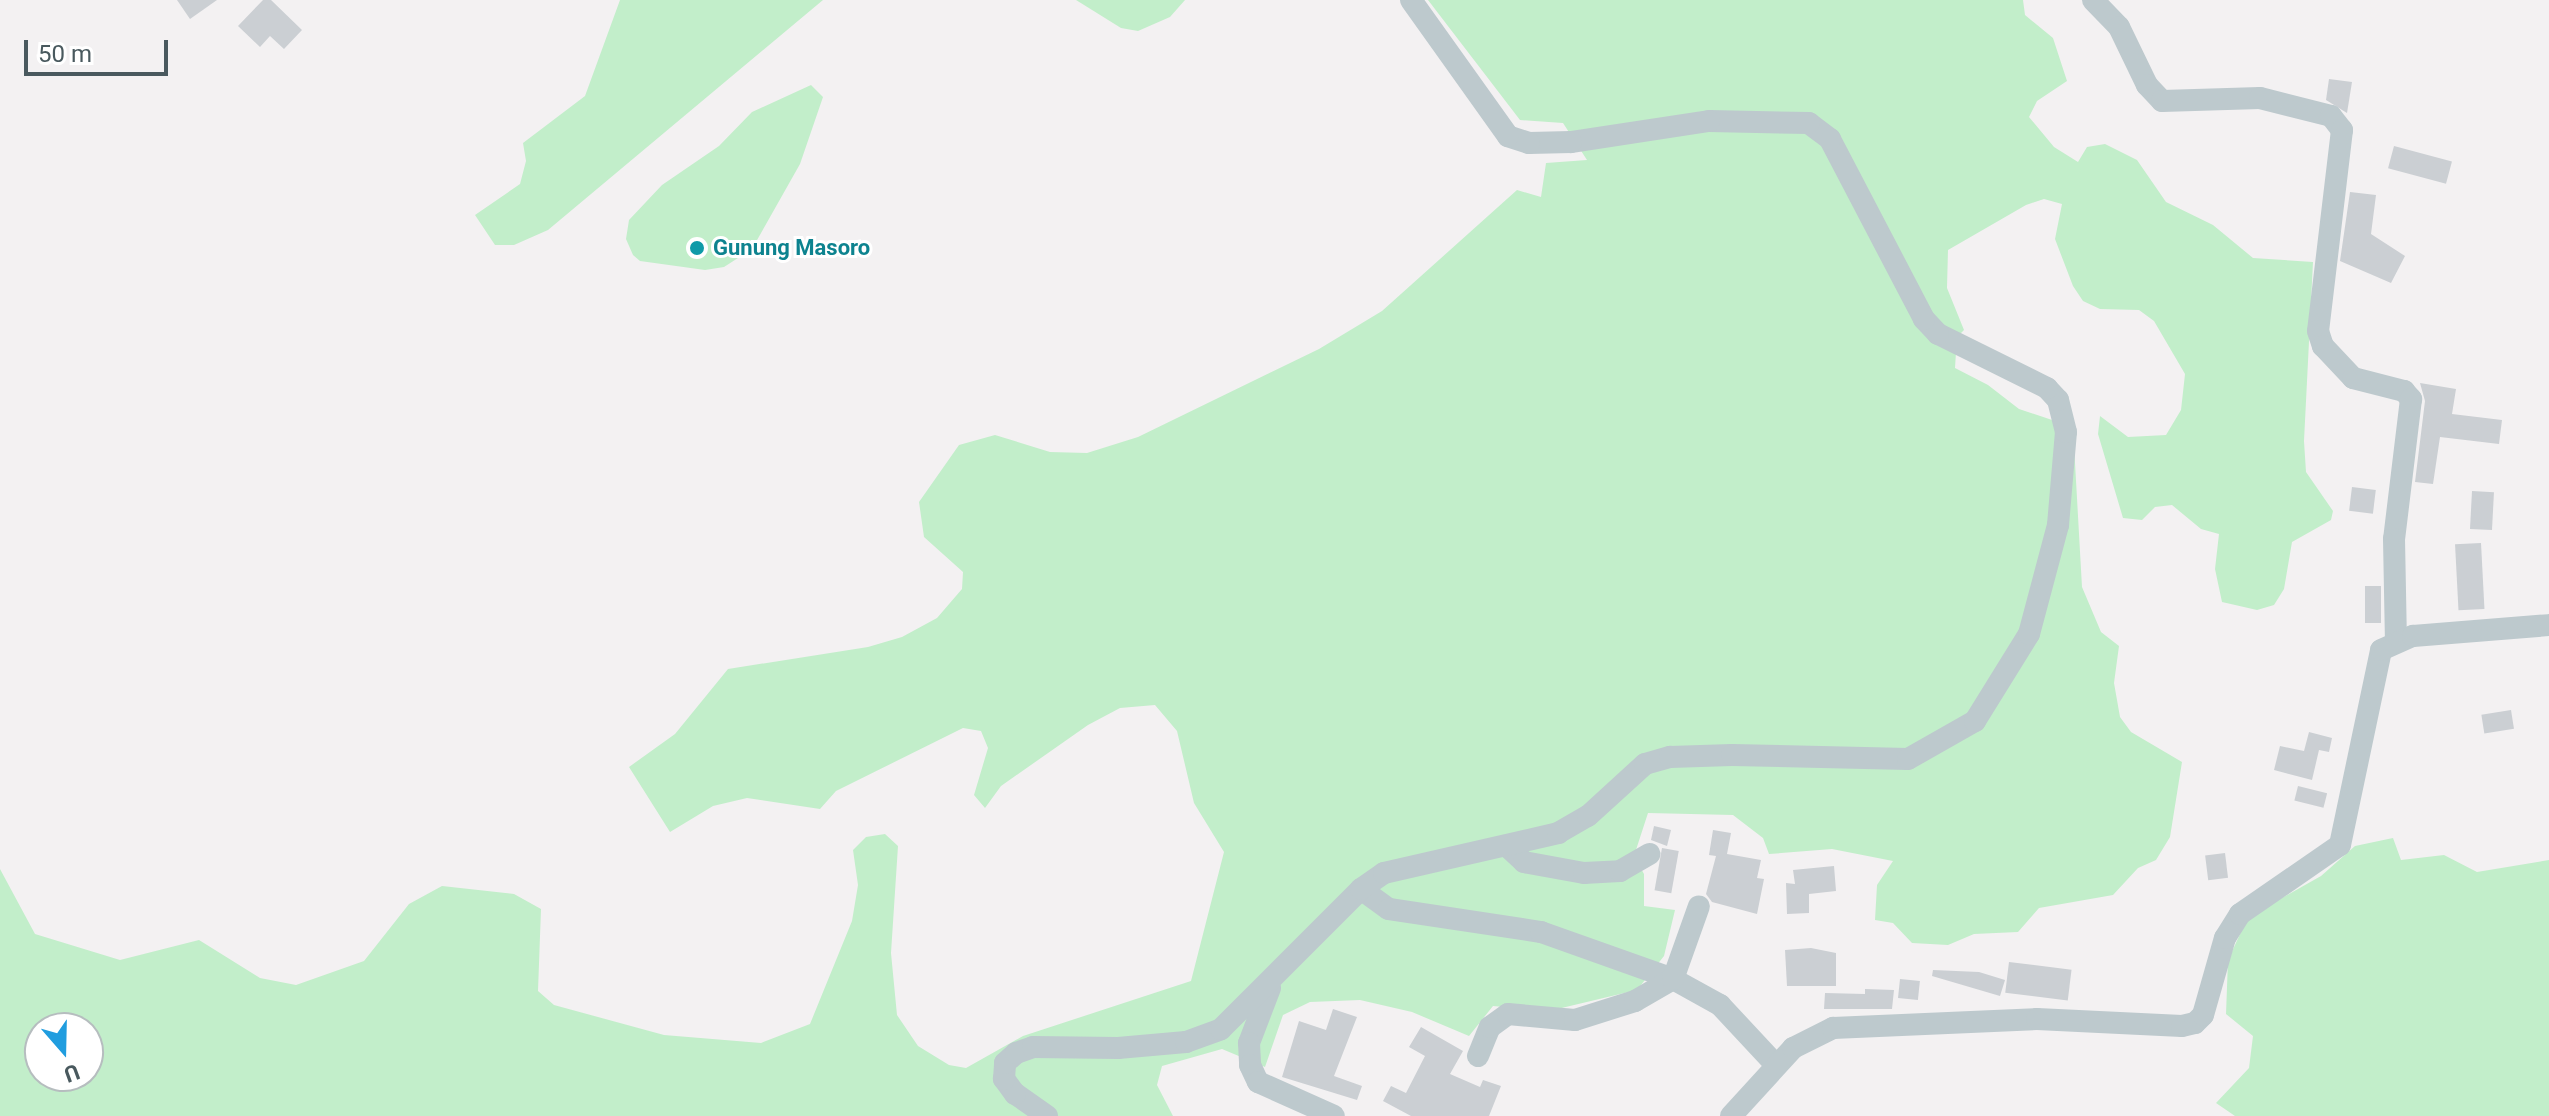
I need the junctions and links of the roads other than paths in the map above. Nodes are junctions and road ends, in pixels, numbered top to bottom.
1 (1411, 0) edge
2 (2093, 0) edge
3 (2549, 625) edge
4 (2396, 641) junction
5 (1509, 848) junction
6 (1650, 854) dead end
7 (1361, 889) junction
8 (1699, 906) dead end
9 (1275, 974) junction
10 (1673, 979) junction
11 (1478, 1056) dead end
12 (1775, 1064) junction
13 (1047, 1116) edge
14 (1334, 1116) edge
15 (1731, 1116) edge

1 - 5 street
2 - 4 street
3 - 4 street
4 - 12 street
5 - 6 street
5 - 7 street
7 - 9 street
7 - 10 street
8 - 10 street
9 - 13 street
9 - 14 street
10 - 11 street
10 - 12 street
12 - 15 street

